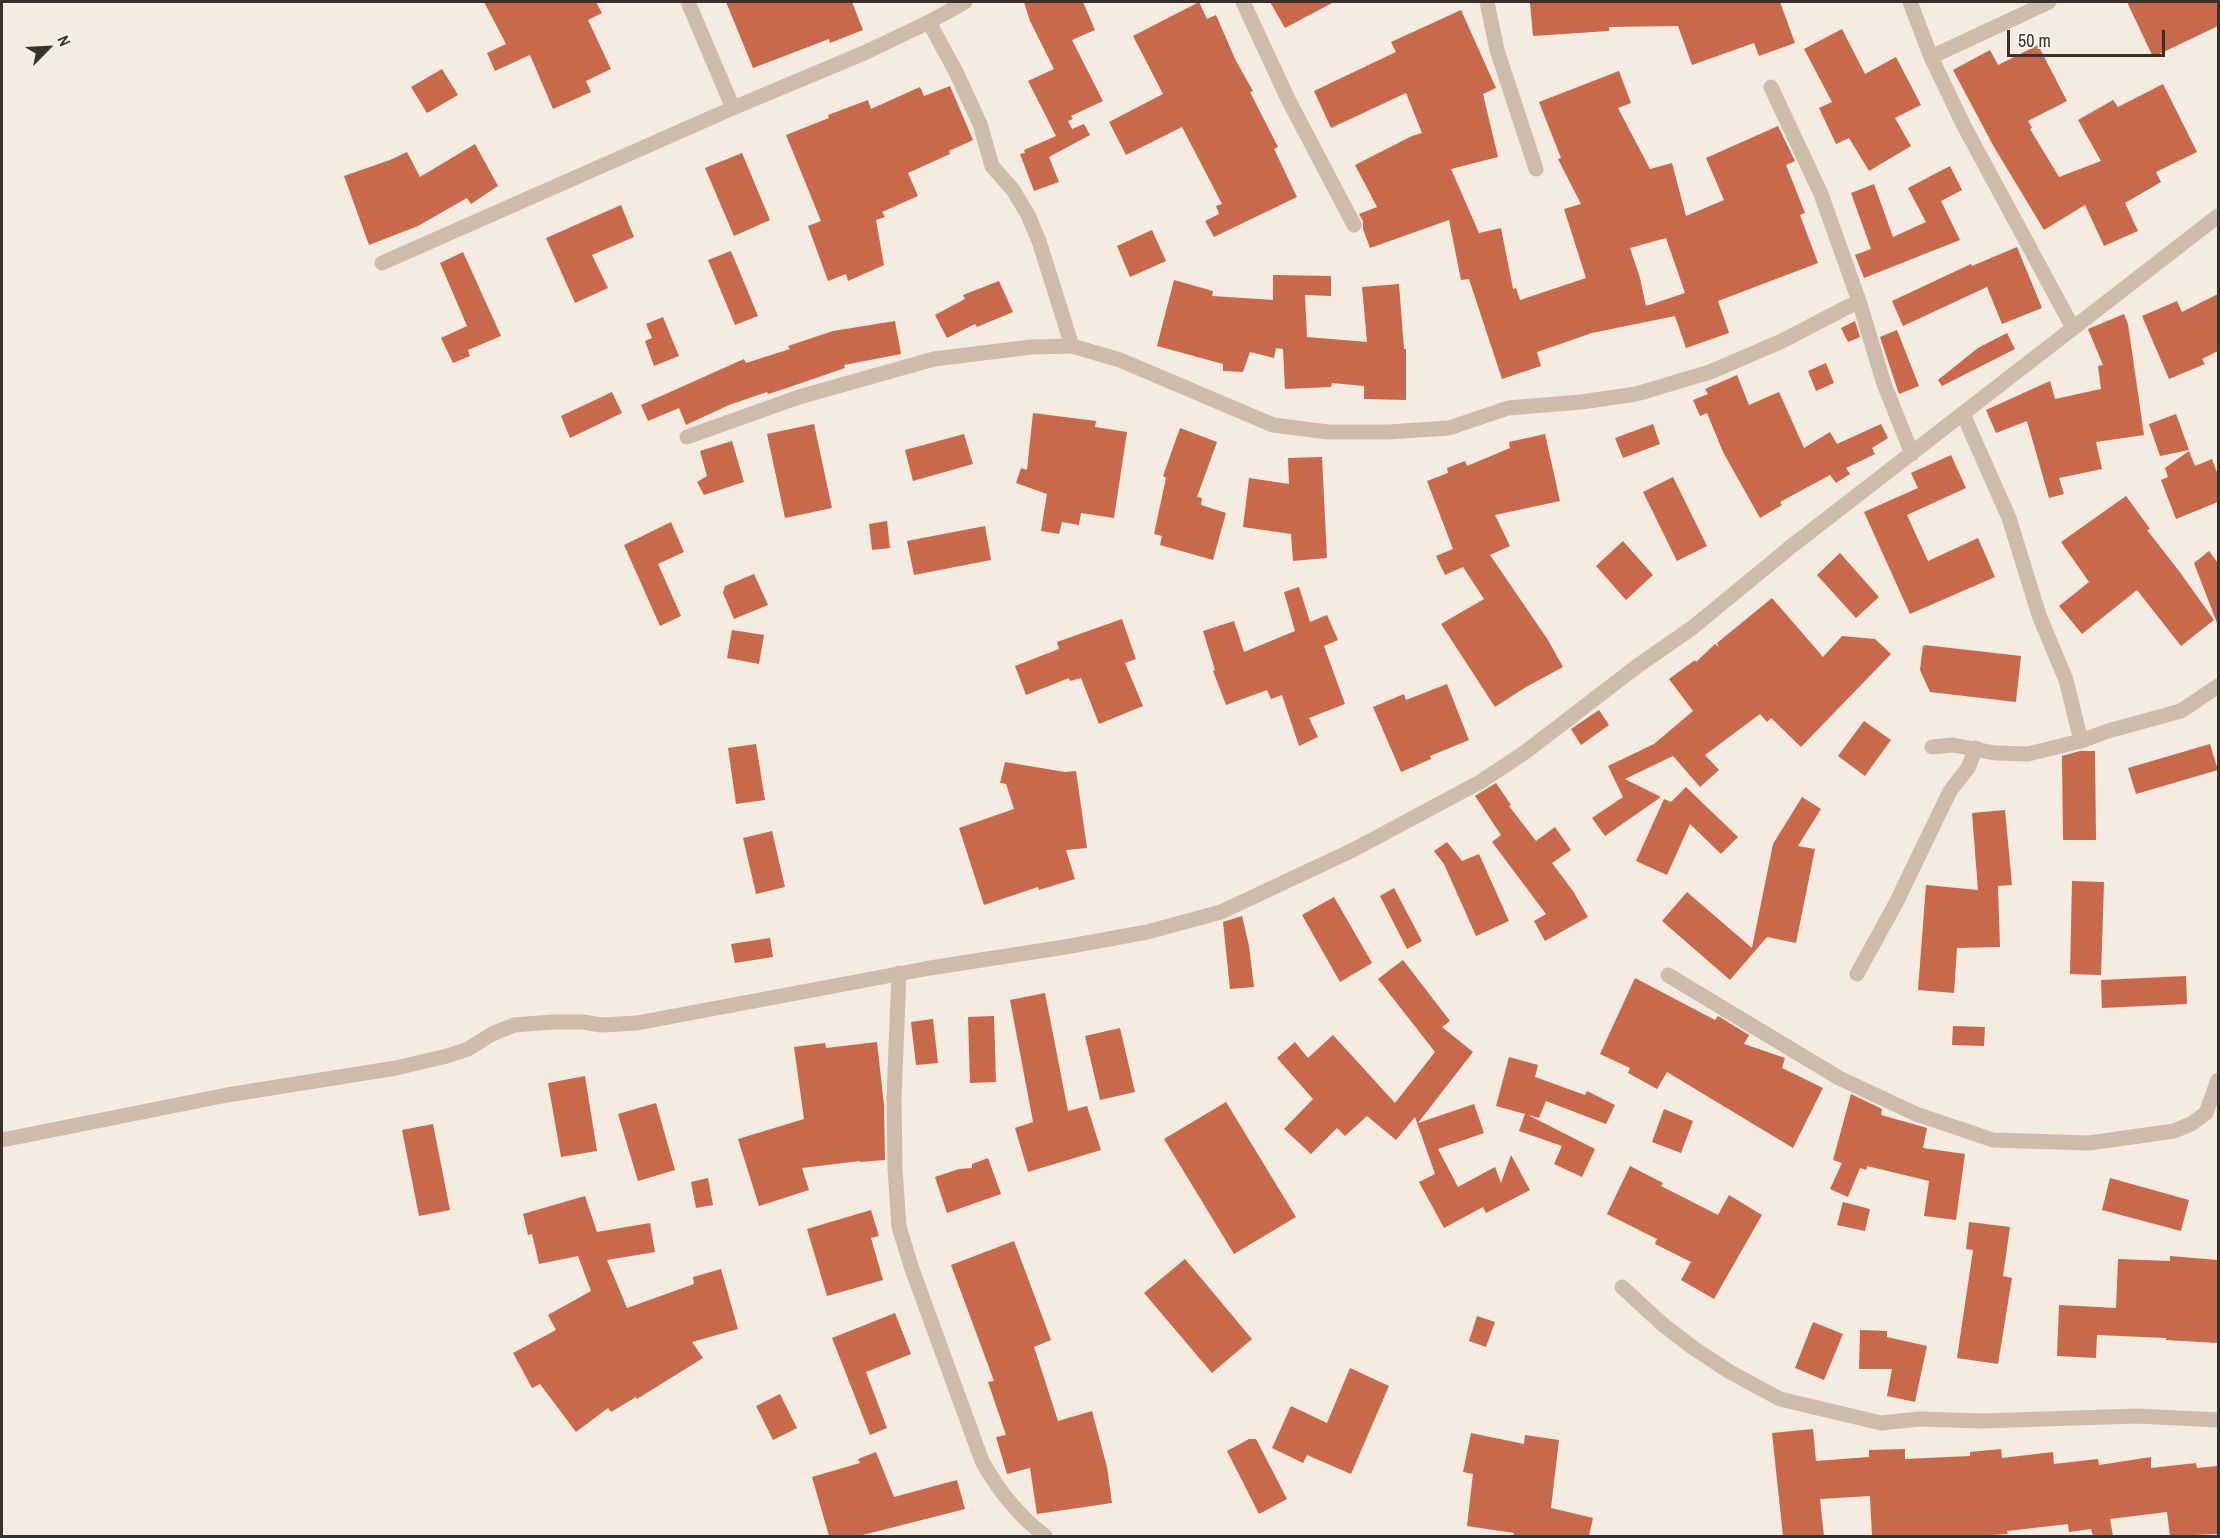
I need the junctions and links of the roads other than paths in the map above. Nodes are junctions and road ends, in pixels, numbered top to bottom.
1 (688, 2) edge
2 (965, 2) edge
3 (1243, 2) edge
4 (1487, 2) edge
5 (1910, 2) edge
6 (2049, 2) edge
7 (929, 22) junction
8 (1931, 57) junction
9 (1771, 87) dead end
10 (733, 108) junction
11 (1536, 169) dead end
12 (2218, 216) edge
13 (1354, 225) dead end
14 (382, 263) dead end
15 (1859, 301) junction
16 (2073, 328) junction
17 (1072, 346) junction
18 (1963, 414) junction
19 (687, 437) dead end
20 (1912, 454) junction
21 (2218, 686) edge
22 (2081, 741) junction
23 (1932, 747) dead end
24 (1976, 748) junction
25 (899, 974) junction
26 (1857, 974) dead end
27 (1668, 975) dead end
28 (2218, 1080) edge
29 (2, 1140) edge
30 (1622, 1287) dead end
31 (2218, 1420) edge
32 (1045, 1536) edge

1 - 10 street
2 - 7 street
3 - 13 street
4 - 11 street
5 - 8 street
6 - 8 street
7 - 10 street
7 - 17 street
8 - 16 street
9 - 15 street
10 - 14 street
12 - 16 street
15 - 17 street
15 - 20 street
16 - 18 street
17 - 19 street
18 - 20 street
18 - 22 street
20 - 25 street
21 - 22 street
22 - 24 street
23 - 24 street
24 - 26 street
25 - 29 street
25 - 32 street
27 - 28 street
30 - 31 street

